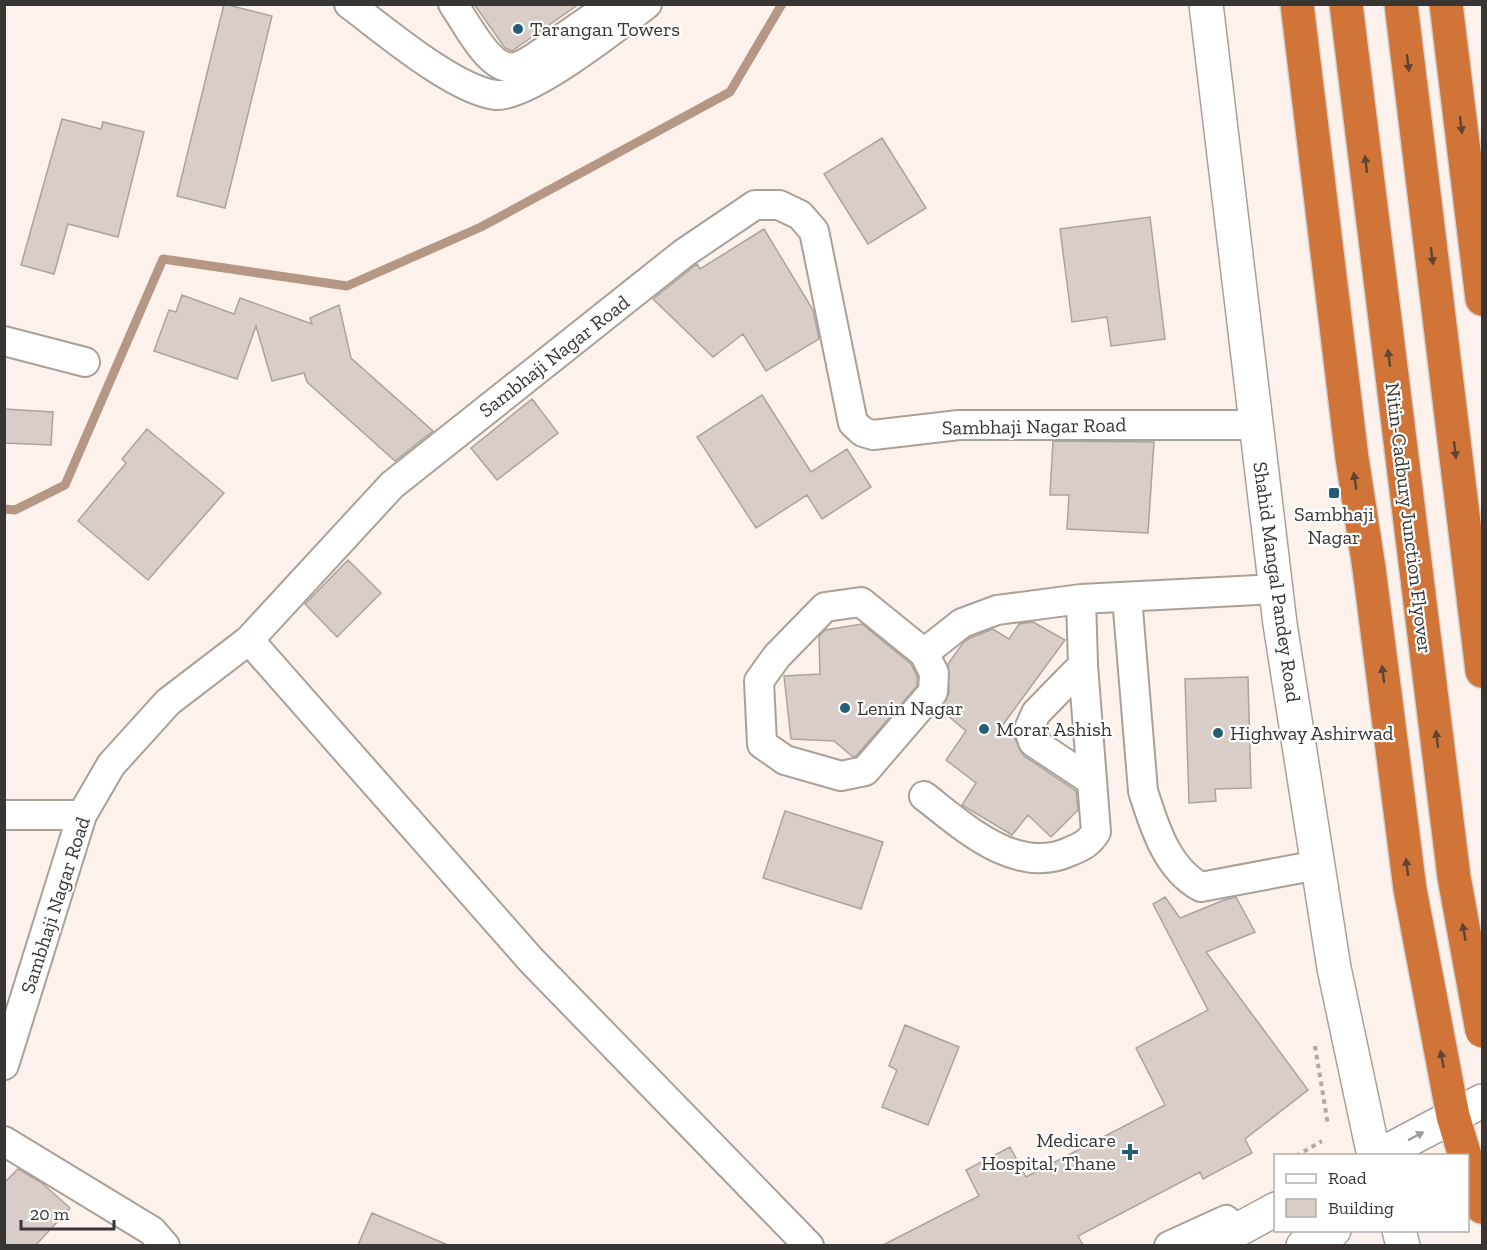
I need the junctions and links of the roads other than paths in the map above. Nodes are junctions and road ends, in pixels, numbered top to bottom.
1 (349, 4) edge
2 (453, 4) edge
3 (612, 4) edge
4 (647, 4) edge
5 (1206, 4) edge
6 (1297, 4) edge
7 (1346, 4) edge
8 (1401, 4) edge
9 (1446, 4) edge
10 (1482, 299) edge
11 (4, 341) edge
12 (85, 362) dead end
13 (1256, 425) junction
14 (1276, 589) junction
15 (1127, 597) junction
16 (1081, 599) junction
17 (249, 640) junction
18 (924, 653) junction
19 (1083, 664) junction
20 (1482, 671) edge
21 (1092, 781) junction
22 (924, 796) dead end
23 (4, 815) edge
24 (82, 815) junction
25 (1318, 865) junction
26 (1422, 948) junction
27 (1482, 980) edge
28 (1482, 1031) edge
29 (4, 1065) edge
30 (1482, 1101) edge
31 (1453, 1116) junction
32 (4, 1140) edge
33 (1482, 1152) edge
34 (1376, 1154) edge
35 (1378, 1154) edge
36 (1465, 1154) edge
37 (1469, 1161) edge
38 (1469, 1168) edge
39 (1482, 1207) edge
40 (1274, 1210) edge
41 (1237, 1229) junction
42 (1330, 1232) edge
43 (165, 1245) edge
44 (809, 1245) edge
45 (1169, 1245) edge
46 (1208, 1245) edge
47 (1303, 1245) edge

1 - 4 street
2 - 3 street
5 - 13 street, Shahid Mangal Pandey Road
26 -> 6 highway
28 -> 7 highway, Nitin-Cadbury Junction Flyover, bridge
8 -> 20 highway
9 -> 10 highway
11 - 12 street
13 - 14 street, Shahid Mangal Pandey Road
13 - 17 street, Sambhaji Nagar Road
14 - 15 street
14 - 25 street, Shahid Mangal Pandey Road
15 - 16 street
15 - 25 street
16 - 18 street
16 - 19 street
17 - 24 street, Sambhaji Nagar Road
17 - 44 street
18 - 18 street
19 - 21 street
19 - 21 street
21 - 22 street
23 - 24 street
24 - 29 street, Sambhaji Nagar Road
25 - 34 street, Shahid Mangal Pandey Road
26 - 27 highway
31 -> 26 highway
30 - 31 street
35 -> 31 street
31 - 36 highway
32 - 43 street
33 - 37 street
38 - 39 highway
40 - 41 street
41 - 45 street
41 - 46 street
42 - 47 street

